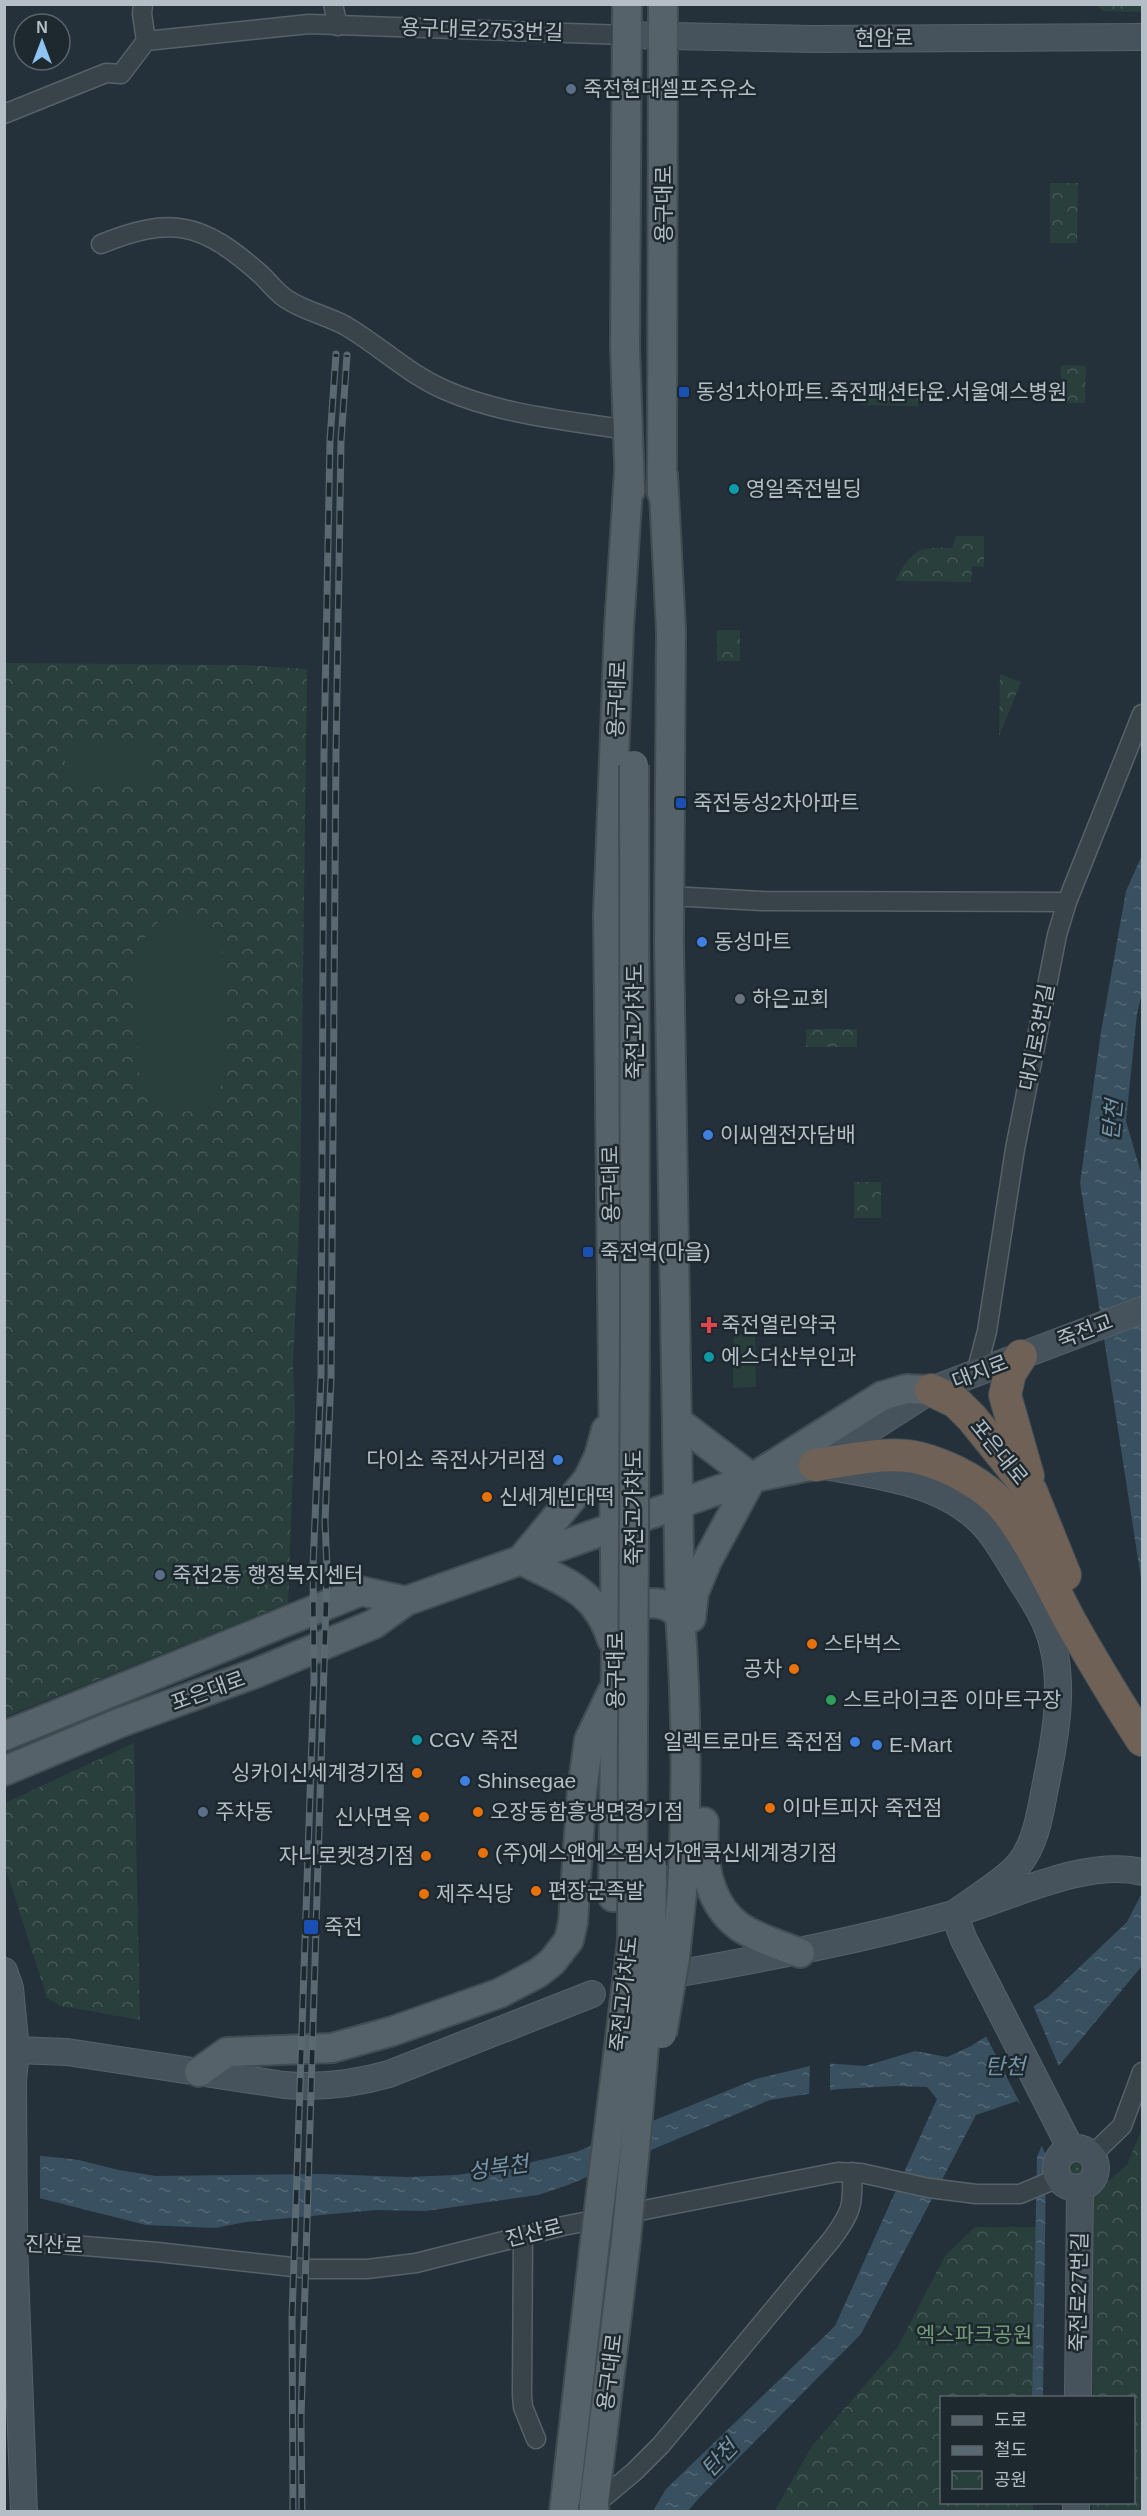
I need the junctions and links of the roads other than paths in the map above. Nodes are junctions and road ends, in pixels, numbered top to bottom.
1 (143, 4) edge
2 (333, 4) edge
3 (627, 4) edge
4 (663, 4) edge
5 (338, 26) junction
6 (626, 35) junction
7 (664, 36) junction
8 (1143, 37) edge
9 (146, 41) junction
10 (4, 114) edge
11 (101, 244) dead end
12 (627, 430) junction
13 (630, 472) junction
14 (663, 475) junction
15 (1143, 714) edge
16 (644, 765) junction
17 (670, 896) junction
18 (1067, 902) junction
19 (1143, 1310) edge
20 (1025, 1354) junction
21 (976, 1373) junction
22 (931, 1390) junction
23 (613, 1405) junction
24 (677, 1421) junction
25 (815, 1465) junction
26 (752, 1478) junction
27 (1032, 1491) junction
28 (678, 1504) junction
29 (615, 1527) junction
30 (521, 1560) junction
31 (1056, 1577) junction
32 (406, 1601) junction
33 (680, 1615) junction
34 (616, 1639) junction
35 (684, 1677) junction
36 (615, 1684) junction
37 (1143, 1711) edge
38 (4, 1736) edge
39 (1143, 1740) edge
40 (4, 1771) edge
41 (1143, 1872) edge
42 (954, 1914) junction
43 (800, 1953) junction
44 (4, 1971) edge
45 (686, 1972) dead end
46 (592, 1994) dead end
47 (16, 2050) junction
48 (199, 2072) junction
49 (1143, 2072) edge
50 (1075, 2146) junction
51 (845, 2172) junction
52 (1061, 2183) junction
53 (523, 2236) junction
54 (626, 2240) junction
55 (9, 2243) edge
56 (594, 2250) junction
57 (1078, 2396) edge
58 (536, 2439) dead end
59 (14, 2459) edge
60 (580, 2510) edge
61 (24, 2511) edge

1 - 9 street
2 - 5 street
3 - 6 main road, 용구대로
4 - 7 main road, 용구대로
5 - 6 street, 용구대로2753번길
5 - 9 street, 용구대로2753번길
6 - 7 street, 현암로
6 - 12 main road, 용구대로
7 - 8 street, 현암로
7 - 14 main road, 용구대로
9 - 10 street
11 - 12 street
12 - 13 main road, 용구대로
13 - 16 main road, 용구대로
13 - 23 main road, 용구대로
14 - 16 main road, 용구대로
14 - 17 main road, 용구대로
15 - 18 street, 대지로3번길
16 - 54 main road, 죽전고가차도, bridge
16 - 56 main road, 죽전고가차도, bridge
17 - 18 street
17 - 24 main road, 용구대로
18 - 21 street, 대지로3번길
19 - 20 street, 죽전교
20 - 21 street, 대지로
20 - 27 highway
21 - 22 street, 대지로
22 - 25 street, 대지로
22 - 26 main road, 포은대로
22 - 27 highway, 포은대로
23 - 29 main road, 용구대로
23 - 30 main road
24 - 26 main road
24 - 28 main road, 용구대로
25 - 26 main road, 포은대로
25 - 31 highway, 포은대로
25 - 42 street
26 - 28 main road, 포은대로
26 - 35 main road
27 - 31 highway, 포은대로
28 - 29 main road, 포은대로
28 - 33 main road, 용구대로
29 - 30 main road, 포은대로
29 - 34 main road, 용구대로
30 - 32 main road, 포은대로
30 - 34 main road
31 - 37 highway, 포은대로
31 - 39 highway, 포은대로
32 - 38 main road, 포은대로
32 - 40 main road, 포은대로
33 - 34 main road
33 - 35 main road, 용구대로
34 - 36 main road, 용구대로
35 - 43 main road
35 - 54 main road, 용구대로, bridge
36 - 48 main road
36 - 56 main road, 용구대로, bridge
41 - 42 street
42 - 43 street
42 - 50 street
43 - 45 street
44 - 47 street
46 - 48 street
47 - 48 street
47 - 55 street
49 - 50 street
50 - 52 street
50 - 52 street
51 - 52 street, 진산로
51 - 53 street, 진산로
51 - 60 street
52 - 57 street, 죽전로27번길
53 - 55 street, 진산로
53 - 58 street
54 - 60 main road, 용구대로
55 - 59 street
56 - 60 main road, 용구대로
59 - 61 street

